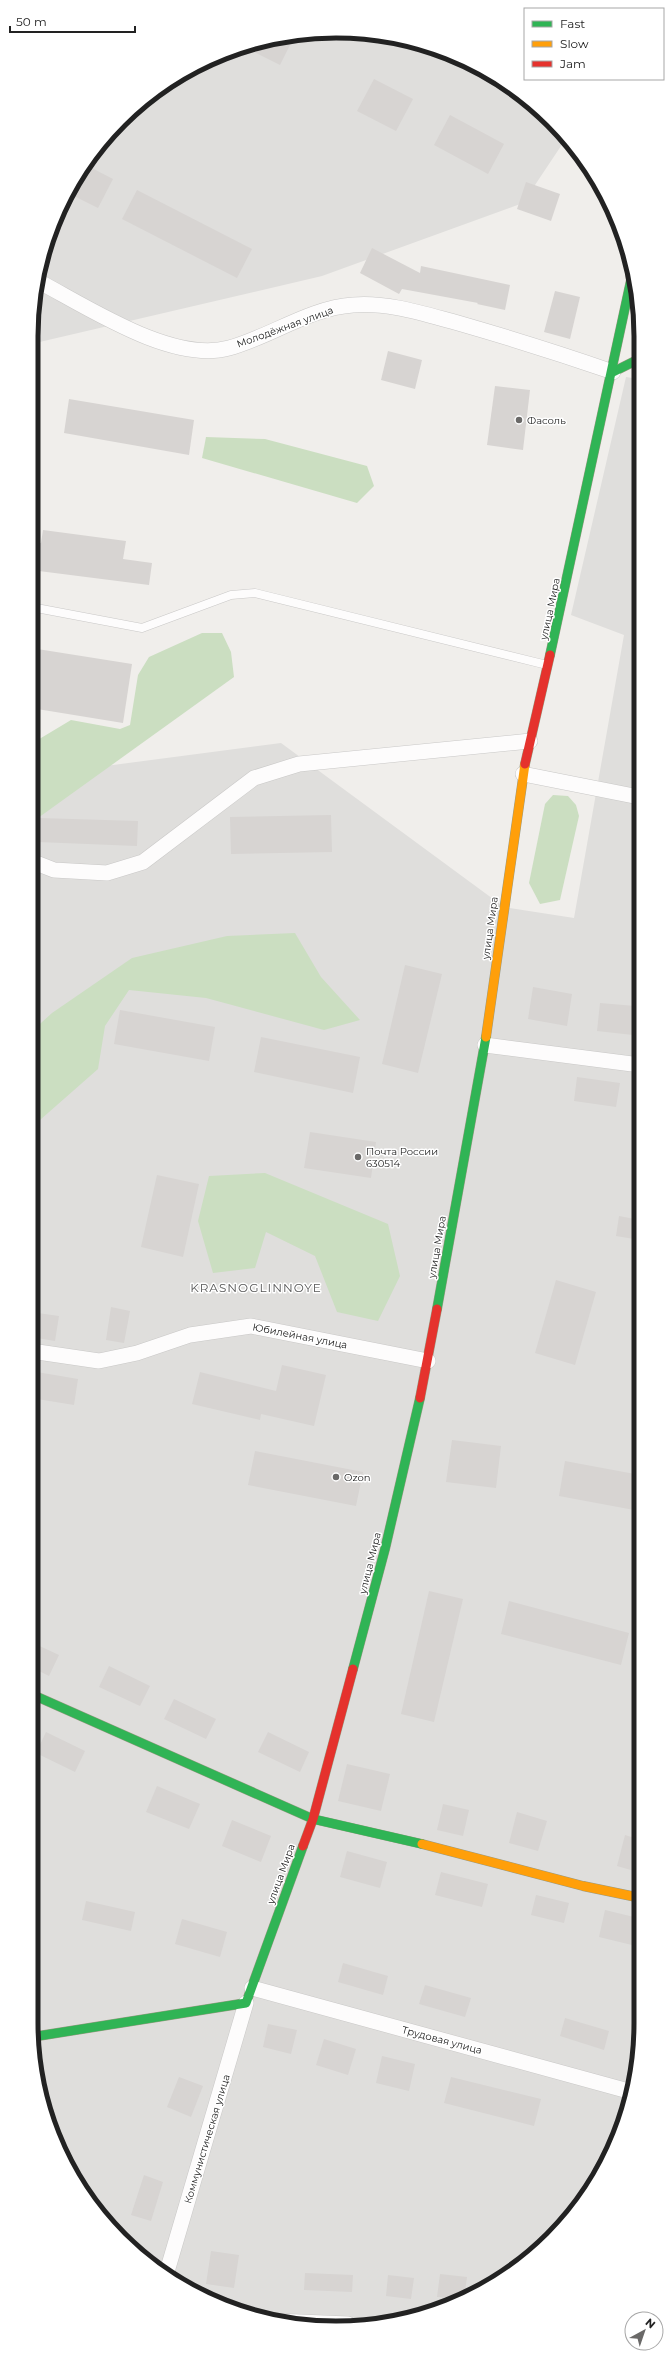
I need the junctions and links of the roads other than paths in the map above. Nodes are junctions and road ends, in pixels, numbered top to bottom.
1 (43, 284) edge
2 (629, 287) edge
3 (634, 361) edge
4 (612, 372) junction
5 (38, 608) edge
6 (548, 666) junction
7 (530, 741) junction
8 (523, 774) junction
9 (634, 796) edge
10 (38, 864) edge
11 (485, 1045) junction
12 (634, 1064) edge
13 (38, 1352) edge
14 (428, 1361) junction
15 (38, 1697) edge
16 (313, 1819) junction
17 (634, 1897) edge
18 (252, 1988) junction
19 (246, 2003) junction
20 (39, 2036) edge
21 (626, 2090) edge
22 (169, 2270) edge

1 - 4 street, Молодёжная улица
2 - 4 street, улица Мира
3 - 4 street
4 - 6 street, улица Мира
5 - 6 lane
6 - 7 street, улица Мира
7 - 8 street, улица Мира
7 - 10 street
8 - 9 street
8 - 11 street, улица Мира
11 - 12 street
11 - 14 street, улица Мира
13 - 14 street, Юбилейная улица
14 - 16 street, улица Мира
15 - 16 street
16 - 17 street
16 - 18 street, улица Мира
18 - 19 street, улица Мира
18 - 21 street, Трудовая улица
19 - 20 street
19 - 22 street, Коммунистическая улица

